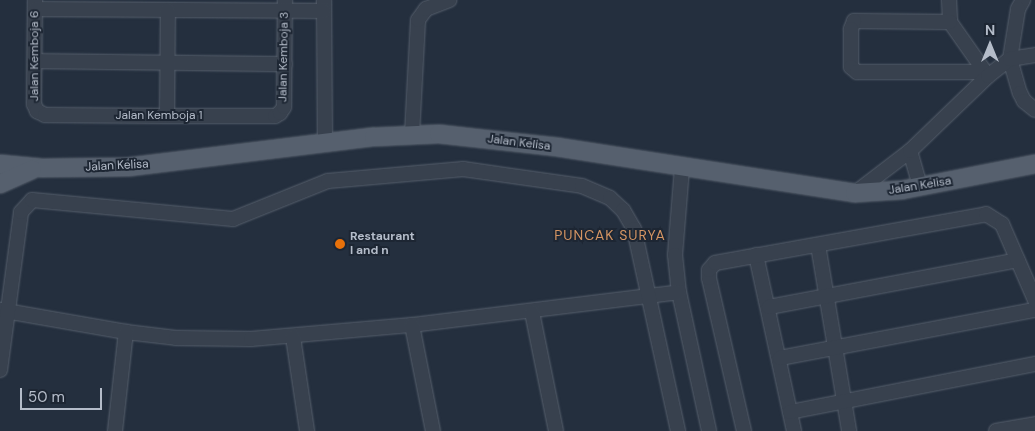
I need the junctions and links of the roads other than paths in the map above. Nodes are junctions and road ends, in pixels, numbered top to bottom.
1 (448, 0) edge
2 (949, 0) edge
3 (1024, 0) edge
4 (35, 4) edge
5 (87, 5) edge
6 (138, 5) edge
7 (285, 5) edge
8 (324, 6) edge
9 (168, 10) junction
10 (950, 22) junction
11 (1035, 55) edge
12 (1010, 59) junction
13 (35, 61) junction
14 (168, 63) junction
15 (285, 64) junction
16 (986, 74) junction
17 (1035, 110) edge
18 (37, 111) joint
19 (280, 113) joint
20 (168, 116) junction
21 (412, 134) junction
22 (325, 144) junction
23 (910, 151) junction
24 (0, 164) edge
25 (1035, 164) edge
26 (42, 168) junction
27 (682, 168) junction
28 (0, 184) edge
29 (920, 187) junction
30 (855, 193) junction
31 (818, 245) junction
32 (756, 254) junction
33 (1018, 260) junction
34 (679, 292) junction
35 (648, 297) junction
36 (827, 297) junction
37 (1035, 300) edge
38 (769, 307) junction
39 (4, 310) edge
40 (1035, 310) edge
41 (532, 312) junction
42 (412, 326) junction
43 (126, 332) junction
44 (293, 337) junction
45 (836, 348) junction
46 (780, 358) junction
47 (1035, 364) edge
48 (0, 370) edge
49 (846, 400) junction
50 (790, 412) junction
51 (1035, 424) edge
52 (115, 431) edge
53 (307, 431) edge
54 (433, 431) edge
55 (556, 431) edge
56 (678, 431) edge
57 (710, 431) edge
58 (744, 431) edge
59 (794, 431) edge
60 (849, 431) edge
61 (996, 431) edge

1 - 21 street
2 - 10 street
3 - 12 street
4 - 5 street
4 - 13 street, Jalan Kemboja 6
5 - 6 street
6 - 9 street
7 - 8 street
7 - 9 street
7 - 15 street, Jalan Kemboja 3
8 - 22 street
9 - 14 street
10 - 16 street
10 - 16 street
11 - 12 street
12 - 16 street
12 - 17 street
13 - 14 street
13 - 18 street, Jalan Kemboja 6
14 - 15 street
14 - 20 street
15 - 19 street, Jalan Kemboja 3
16 - 23 street
18 - 20 street, Jalan Kemboja 1
19 - 20 street, Jalan Kemboja 1
21 - 22 main road, Jalan Kelisa
21 - 27 main road, Jalan Kelisa
22 - 26 main road, Jalan Kelisa
23 - 29 street
23 - 30 street
24 - 26 main road, Jalan Kelisa
25 - 29 main road, Jalan Kelisa
26 - 28 main road
27 - 30 main road, Jalan Kelisa
27 - 34 street
29 - 30 main road, Jalan Kelisa
31 - 32 street
31 - 33 street
31 - 36 street
32 - 38 street
32 - 58 street
33 - 36 street
33 - 37 street
34 - 35 street
34 - 57 street
35 - 39 street
35 - 41 street
35 - 56 street
36 - 38 street
36 - 45 street
38 - 46 street
39 - 43 street
39 - 48 street
40 - 45 street
41 - 42 street
41 - 55 street
42 - 44 street
42 - 54 street
43 - 44 street
43 - 52 street
44 - 53 street
45 - 46 street
45 - 49 street
46 - 50 street
47 - 49 street
49 - 50 street
49 - 60 street
50 - 59 street
51 - 61 street

